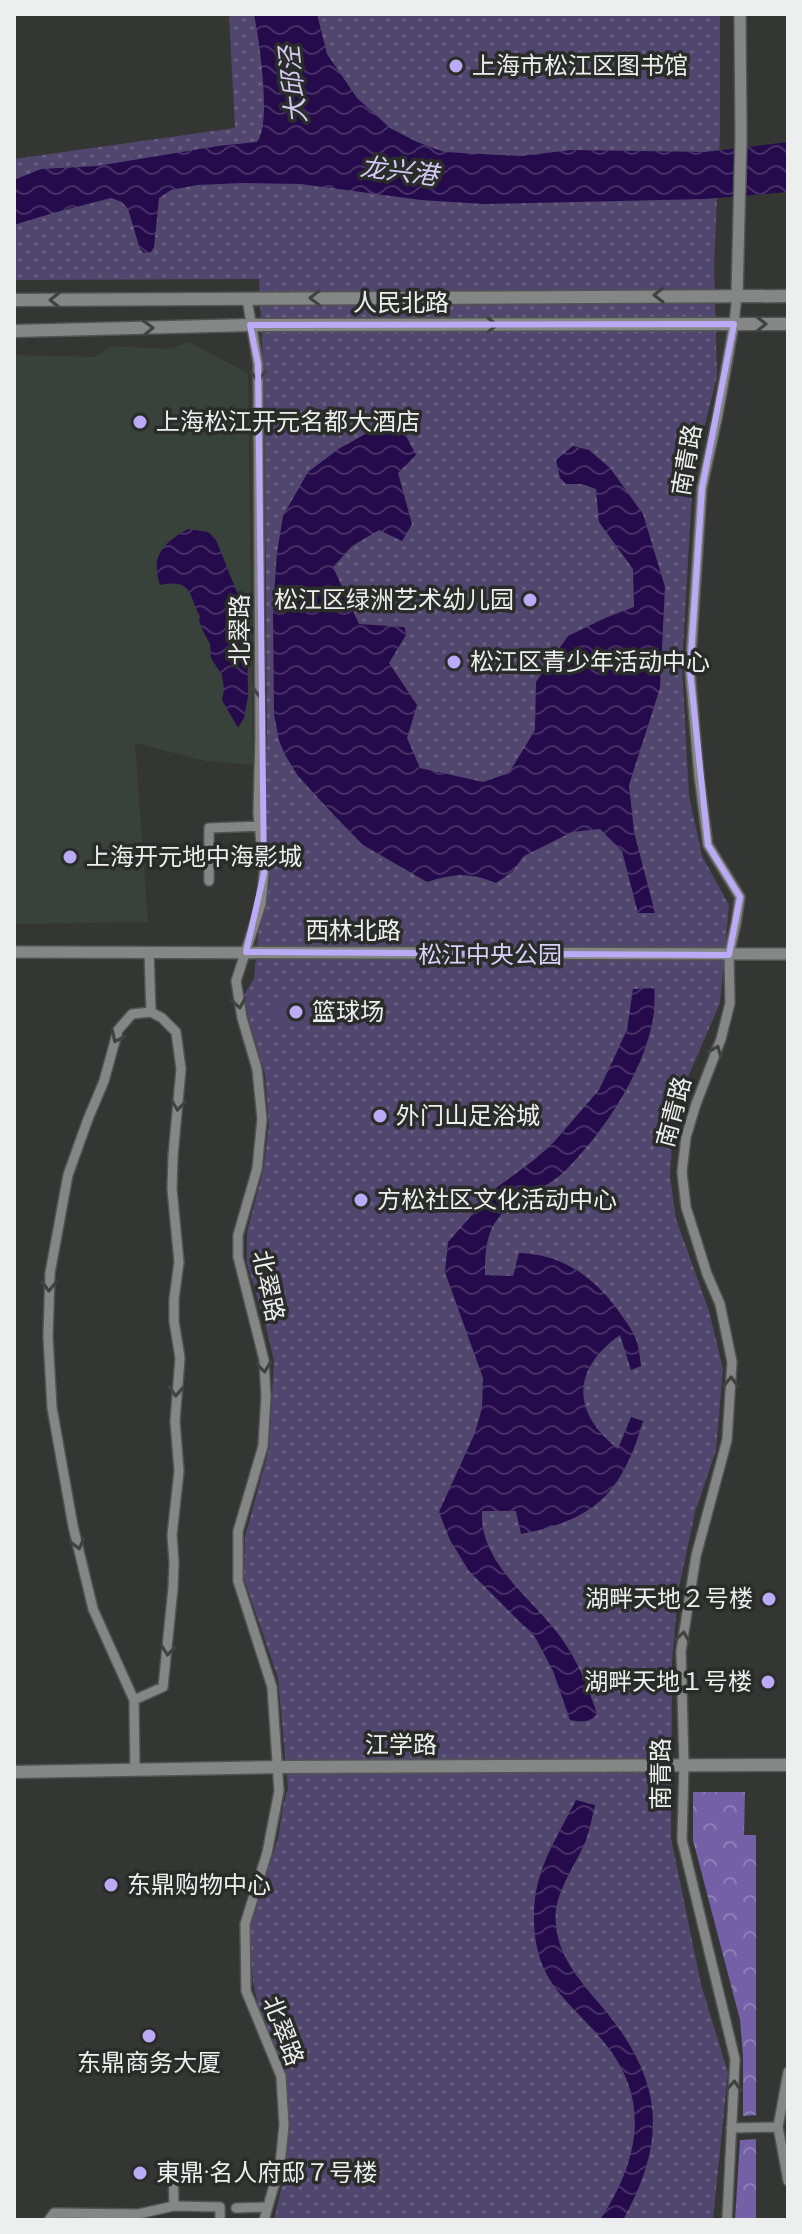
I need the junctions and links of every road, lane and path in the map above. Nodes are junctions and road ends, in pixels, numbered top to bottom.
1 (740, 14) edge
2 (737, 295) junction
3 (788, 296) edge
4 (247, 299) junction
5 (14, 300) edge
6 (734, 324) junction
7 (788, 324) edge
8 (250, 325) junction
9 (14, 331) edge
10 (260, 826) junction
11 (209, 881) dead end
12 (14, 952) edge
13 (149, 952) junction
14 (246, 952) junction
15 (788, 954) edge
16 (729, 955) junction
17 (151, 1012) junction
18 (134, 1700) junction
19 (684, 1765) junction
20 (788, 1765) edge
21 (277, 1767) junction
22 (135, 1770) junction
23 (14, 1772) edge
24 (788, 2072) edge
25 (778, 2127) junction
26 (731, 2128) junction
27 (173, 2167) dead end
28 (788, 2181) edge
29 (174, 2206) junction
30 (267, 2207) junction
31 (236, 2208) dead end
32 (138, 2217) edge
33 (49, 2220) edge
34 (220, 2220) edge
35 (264, 2220) edge
36 (727, 2220) edge

1 - 2 street, 南青路
2 - 3 main road, 人民北路
2 -> 4 main road, 人民北路
2 - 6 street, 南青路
4 -> 5 main road, 人民北路
4 - 8 street, 北翠路
6 -> 7 main road, 人民北路
8 -> 6 main road, 人民北路
6 - 16 street, 南青路
9 -> 8 main road, 人民北路
8 -> 10 street, 北翠路
10 - 11 street
10 - 14 street, 北翠路
12 - 13 street, 西林北路
13 - 14 street, 西林北路
13 - 17 street
14 - 16 street, 西林北路
14 -> 21 street, 北翠路
15 - 16 street, 西林北路
19 -> 16 street, 南青路
17 -> 18 street
17 -> 18 street
18 - 22 street
19 - 20 main road, 江学路
19 - 21 main road, 江学路
26 -> 19 street, 南青路
21 - 22 main road, 江学路
21 - 30 street, 北翠路
22 - 23 main road, 江学路
24 - 25 street
25 - 26 street
25 - 28 street
26 - 36 street, 南青路
27 - 29 street
29 - 32 street
29 - 34 street
30 - 31 street
30 - 35 street, 北翠路
32 - 33 street

